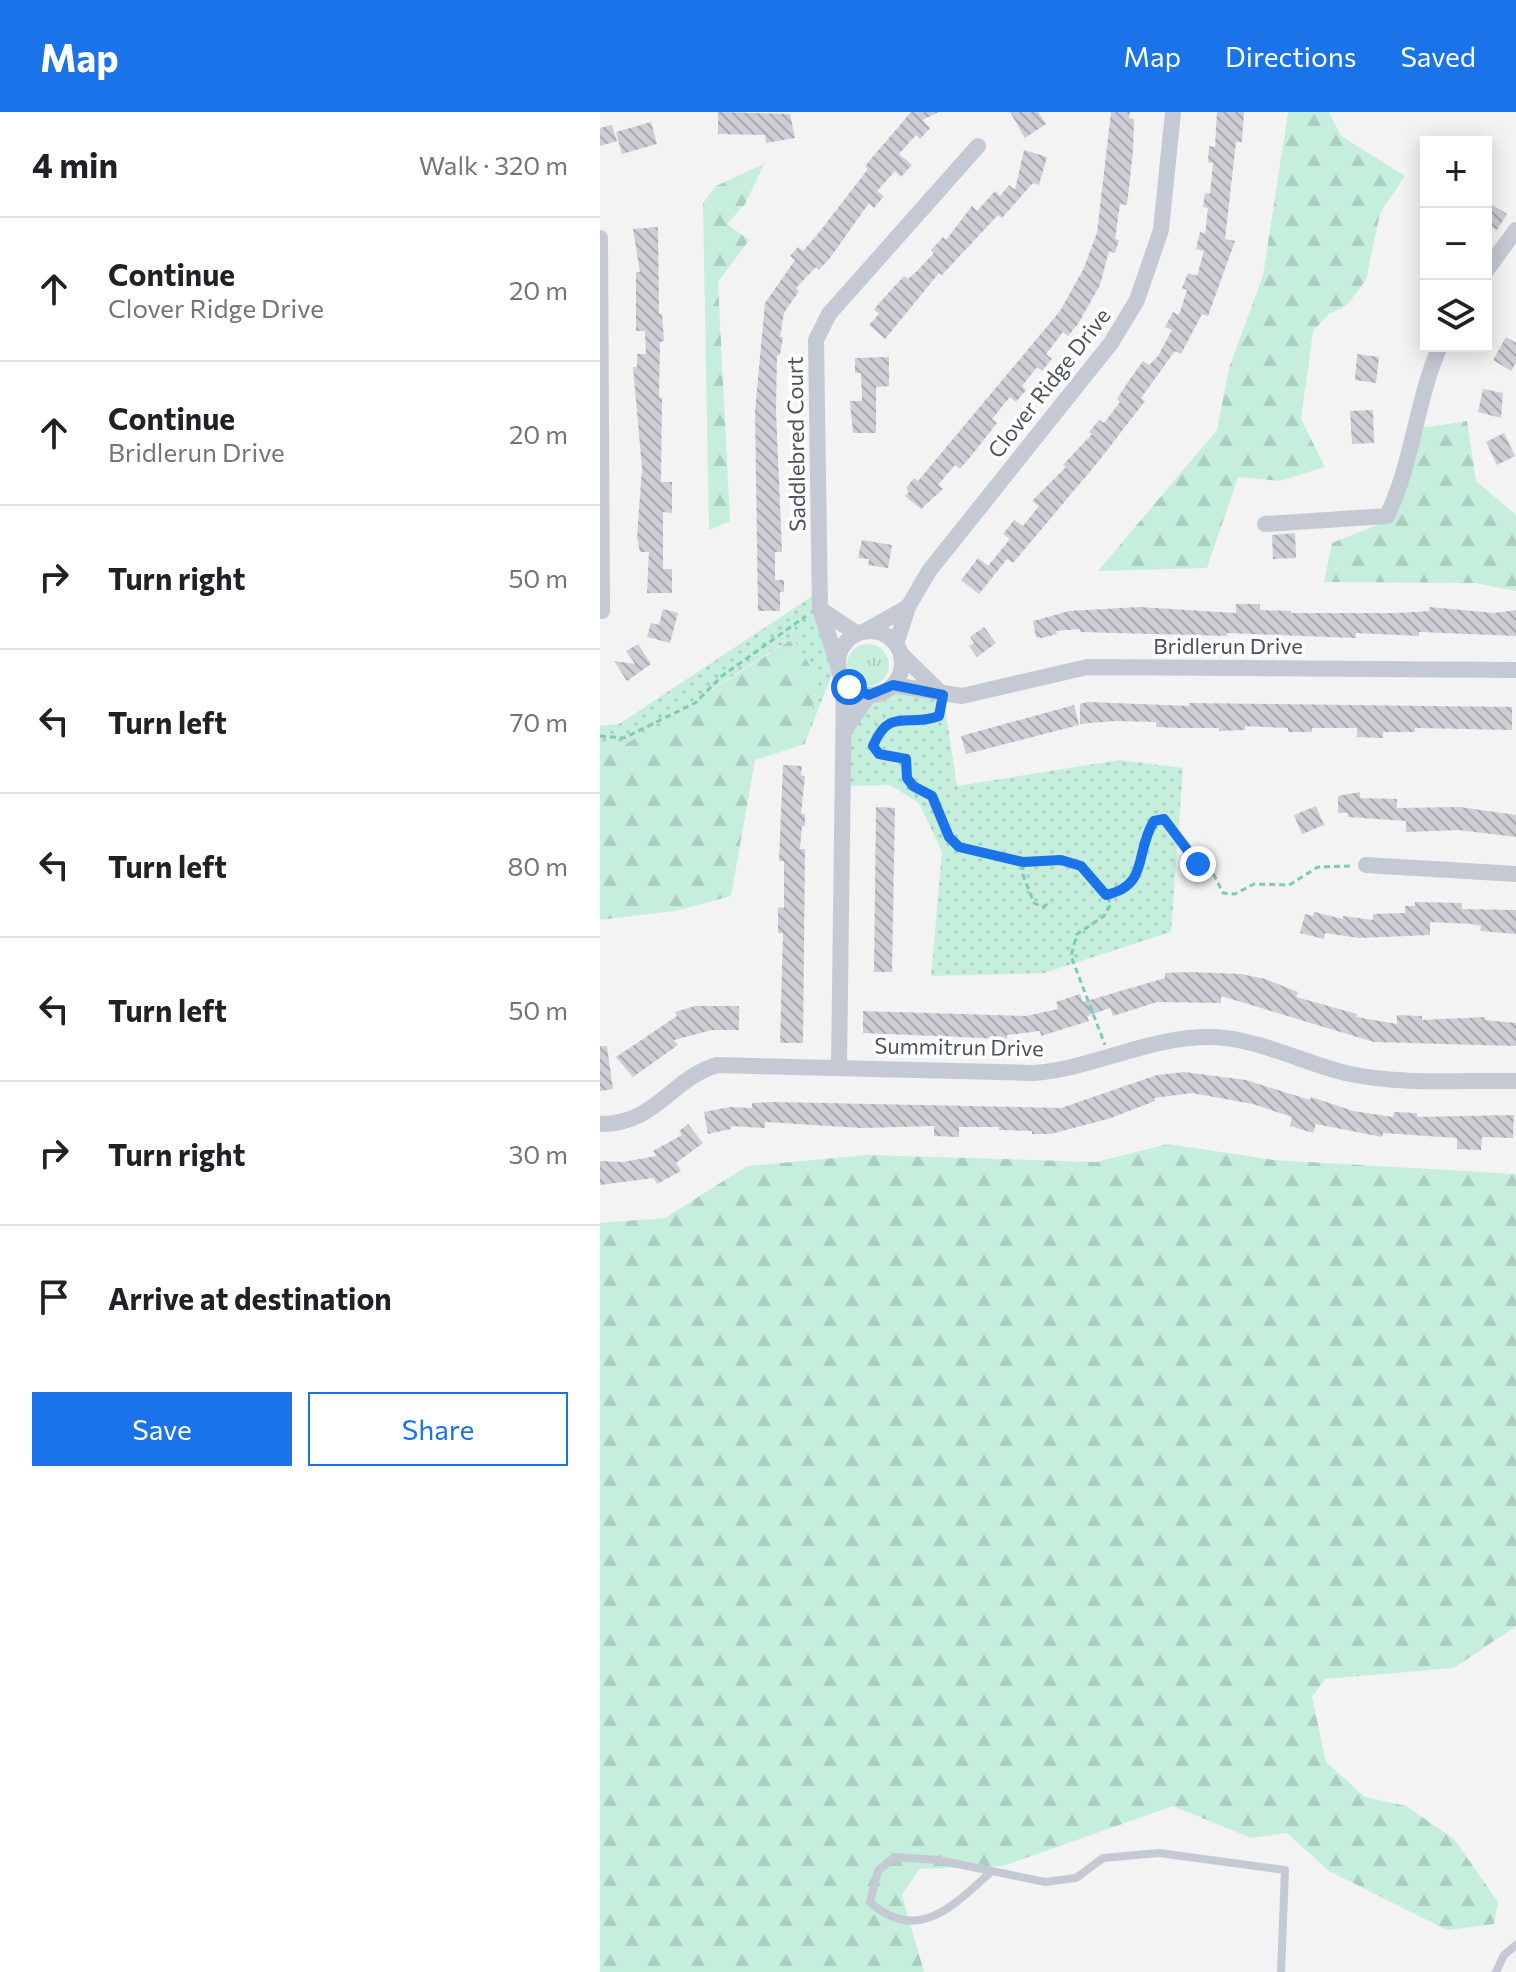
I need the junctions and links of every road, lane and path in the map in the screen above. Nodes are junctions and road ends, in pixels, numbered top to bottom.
1 (1173, 112) edge
2 (978, 146) dead end
3 (1516, 230) edge
4 (600, 238) edge
5 (1492, 263) edge
6 (1437, 352) edge
7 (1265, 524) dead end
8 (908, 607) junction
9 (820, 609) junction
10 (602, 611) edge
11 (861, 632) junction
12 (898, 649) junction
13 (837, 662) junction
14 (1516, 670) edge
15 (844, 683) junction
16 (893, 685) junction
17 (869, 695) junction
18 (943, 695) junction
19 (844, 731) junction
20 (600, 736) edge
21 (1023, 862) junction
22 (1366, 865) joint
23 (1516, 874) edge
24 (1106, 895) junction
25 (1051, 902) dead end
26 (1109, 1056) junction
27 (839, 1067) junction
28 (1516, 1081) edge
29 (600, 1124) edge
30 (992, 1871) junction
31 (1516, 1945) edge
32 (1281, 1972) edge
33 (1496, 1972) edge

1 - 8 street, Clover Ridge Drive
2 - 9 street, Saddlebred Court
3 - 5 street
4 - 10 street
6 - 7 street
8 - 11 street
8 - 12 street, Clover Ridge Drive
9 - 11 street
9 - 13 street, Saddlebred Court
9 - 20 path
11 - 12 street
11 - 13 street
12 - 16 street, Clover Ridge Drive
12 - 18 street
13 - 15 street
14 - 18 street, Bridlerun Drive
15 - 17 street
15 - 19 street
16 - 17 street
16 - 18 street, Bridlerun Drive
17 - 19 street
18 - 21 path
19 - 27 street
21 - 24 path
21 - 25 path
22 - 23 street
22 - 24 path
24 - 26 path
26 - 27 street, Summitrun Drive
26 - 28 street, Summitrun Drive
27 - 29 street, Summitrun Drive
30 - 30 lane
30 - 32 lane
31 - 33 lane

